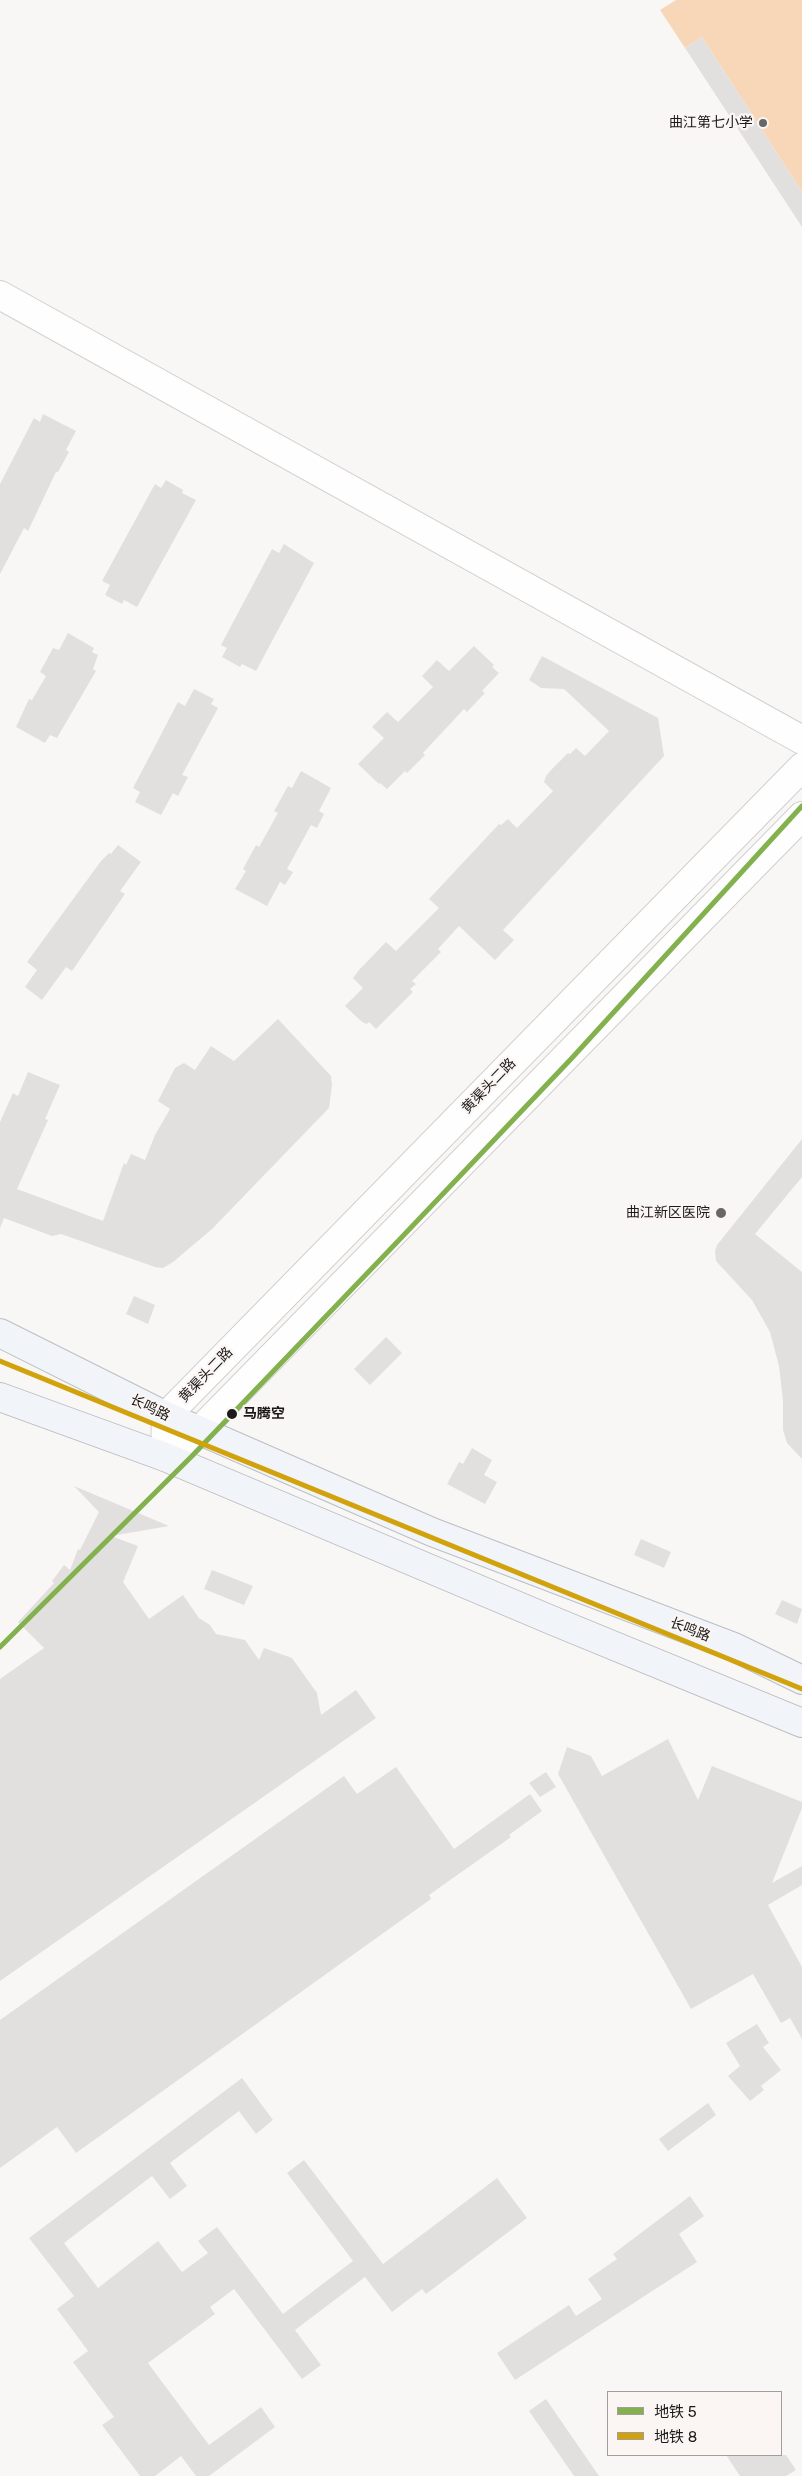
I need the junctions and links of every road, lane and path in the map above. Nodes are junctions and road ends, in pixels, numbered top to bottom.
1 (0, 295) edge
2 (802, 740) edge
3 (802, 767) edge
4 (802, 816) edge
5 (0, 1333) edge
6 (0, 1397) edge
7 (166, 1416) junction
8 (199, 1431) junction
9 (165, 1456) junction
10 (802, 1680) edge
11 (802, 1723) edge

1 - 2 main road
3 - 7 main road, 黄渠头二路
4 - 8 main road
5 - 7 main road, 长鸣路
6 - 9 main road
7 - 8 main road, 长鸣路
7 - 9 main road
8 - 9 main road
8 - 10 main road, 长鸣路
9 - 11 main road

